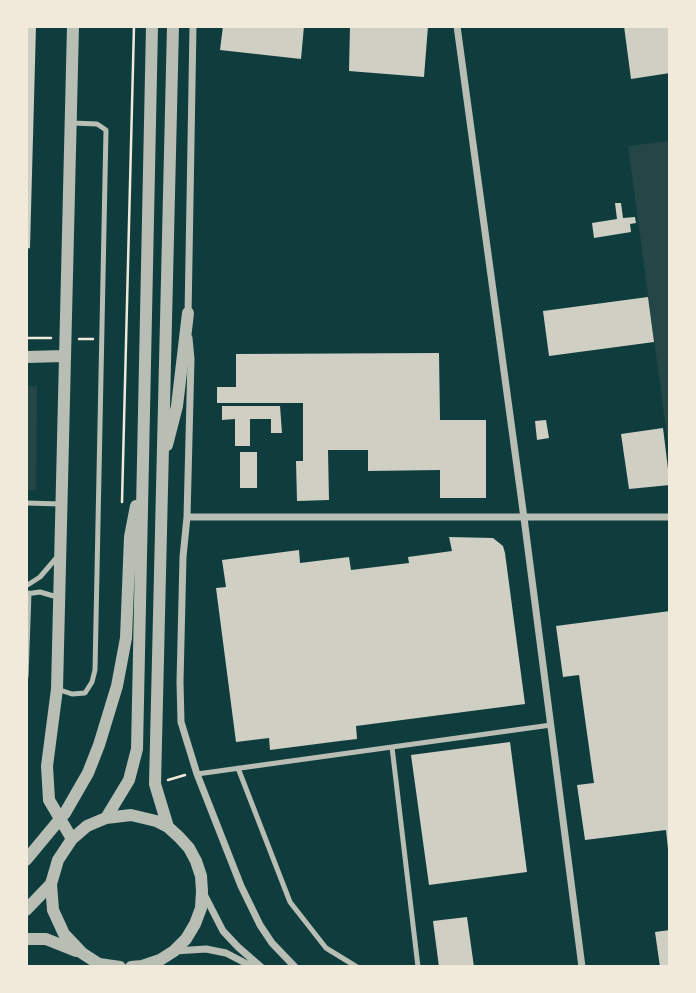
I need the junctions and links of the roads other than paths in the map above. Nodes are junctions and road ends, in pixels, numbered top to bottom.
1 (73, 26) edge
2 (152, 26) edge
3 (173, 26) edge
4 (193, 26) edge
5 (457, 26) edge
6 (71, 123) junction
7 (188, 313) junction
8 (64, 356) junction
9 (26, 357) edge
10 (161, 469) junction
11 (143, 471) junction
12 (26, 503) edge
13 (61, 504) junction
14 (187, 517) junction
15 (670, 517) edge
16 (524, 518) junction
17 (60, 553) junction
18 (26, 586) edge
19 (27, 594) edge
20 (59, 598) junction
21 (26, 677) edge
22 (57, 689) junction
23 (551, 725) junction
24 (392, 747) junction
25 (238, 768) junction
26 (197, 774) junction
27 (106, 818) junction
28 (168, 827) junction
29 (72, 839) junction
30 (26, 860) edge
31 (51, 884) junction
32 (202, 891) junction
33 (26, 910) edge
34 (26, 939) edge
35 (174, 951) junction
36 (82, 953) junction
37 (159, 963) edge
38 (100, 965) edge
39 (120, 967) edge
40 (131, 967) edge
41 (253, 967) edge
42 (261, 967) edge
43 (295, 967) edge
44 (357, 967) edge
45 (418, 967) edge
46 (582, 967) edge

1 - 6 street
2 - 11 street
3 - 10 street
4 - 7 street
5 - 16 street
6 - 8 street
6 - 22 lane
7 - 10 street
7 - 14 street
8 - 9 street
8 - 13 street
10 - 28 street
11 - 27 street
11 - 30 street
12 - 13 lane
13 - 17 street
14 - 16 street
14 - 26 street
15 - 16 street
16 - 23 street
17 - 18 lane
17 - 20 street
19 - 20 lane
19 - 21 lane
20 - 22 street
22 - 29 street
23 - 24 lane
23 - 46 street
24 - 25 lane
24 - 45 lane
25 - 26 lane
25 - 44 lane
26 - 43 street
27 - 28 street
27 - 29 street
28 - 32 street
29 - 31 street
31 - 33 street
31 - 36 street
32 - 35 street
32 - 42 street
34 - 36 street
35 - 37 street
35 - 41 street
36 - 38 street
37 - 40 street
38 - 39 street

